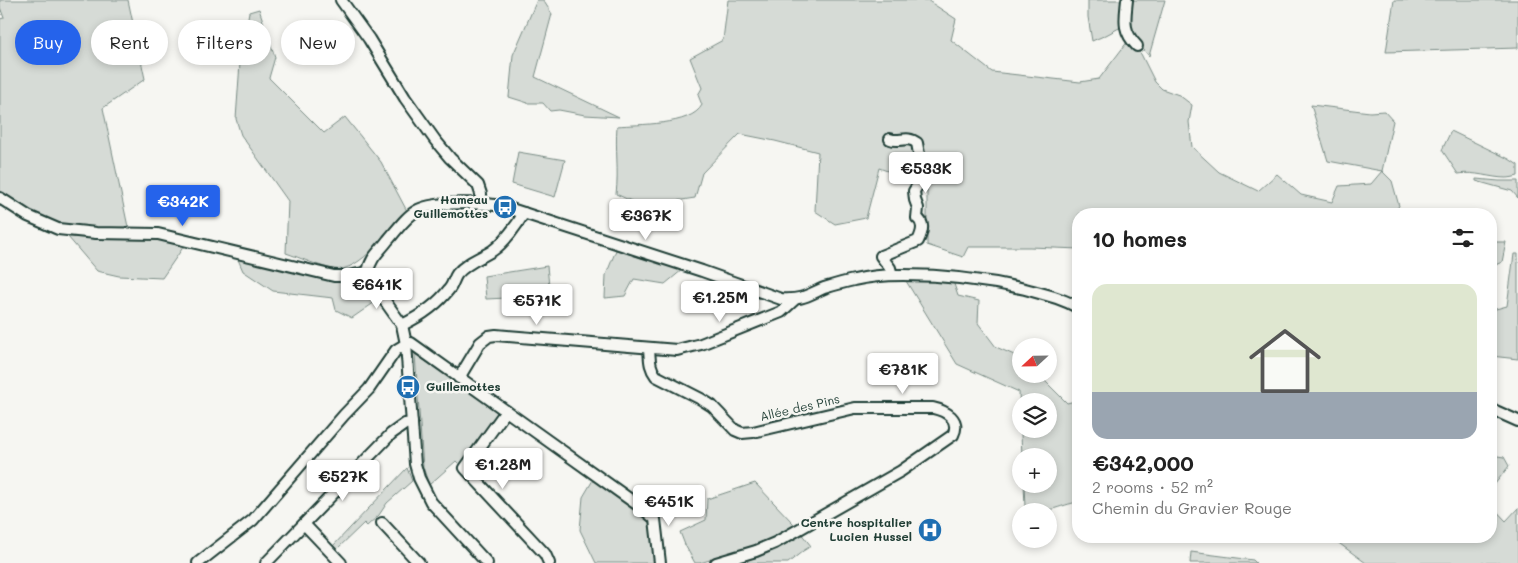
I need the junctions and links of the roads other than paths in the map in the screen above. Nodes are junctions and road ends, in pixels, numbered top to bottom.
1 (341, 0) edge
2 (1127, 0) edge
3 (1137, 46) dead end
4 (890, 139) dead end
5 (0, 198) edge
6 (481, 204) junction
7 (524, 213) junction
8 (368, 272) junction
9 (892, 275) junction
10 (794, 300) junction
11 (1072, 304) edge
12 (402, 324) junction
13 (406, 344) junction
14 (650, 349) junction
15 (459, 378) junction
16 (506, 411) junction
17 (1497, 412) edge
18 (1518, 421) edge
19 (412, 423) junction
20 (382, 523) dead end
21 (304, 524) junction
22 (198, 563) edge
23 (266, 563) edge
24 (341, 563) edge
25 (419, 563) edge
26 (487, 563) edge
27 (549, 563) edge
28 (660, 563) edge
29 (716, 563) edge

1 - 6 street
2 - 3 street
4 - 9 street
5 - 8 street
6 - 7 street
6 - 8 street
7 - 10 street
7 - 12 street
8 - 12 street
9 - 10 street
9 - 11 street
10 - 14 street
12 - 13 street
13 - 15 street
13 - 19 street
13 - 22 street
14 - 15 street
14 - 29 street, Allée des Pins
15 - 16 street
16 - 27 street
16 - 28 street
17 - 18 street
19 - 21 street
19 - 26 street
20 - 25 street
21 - 23 street
21 - 24 street

